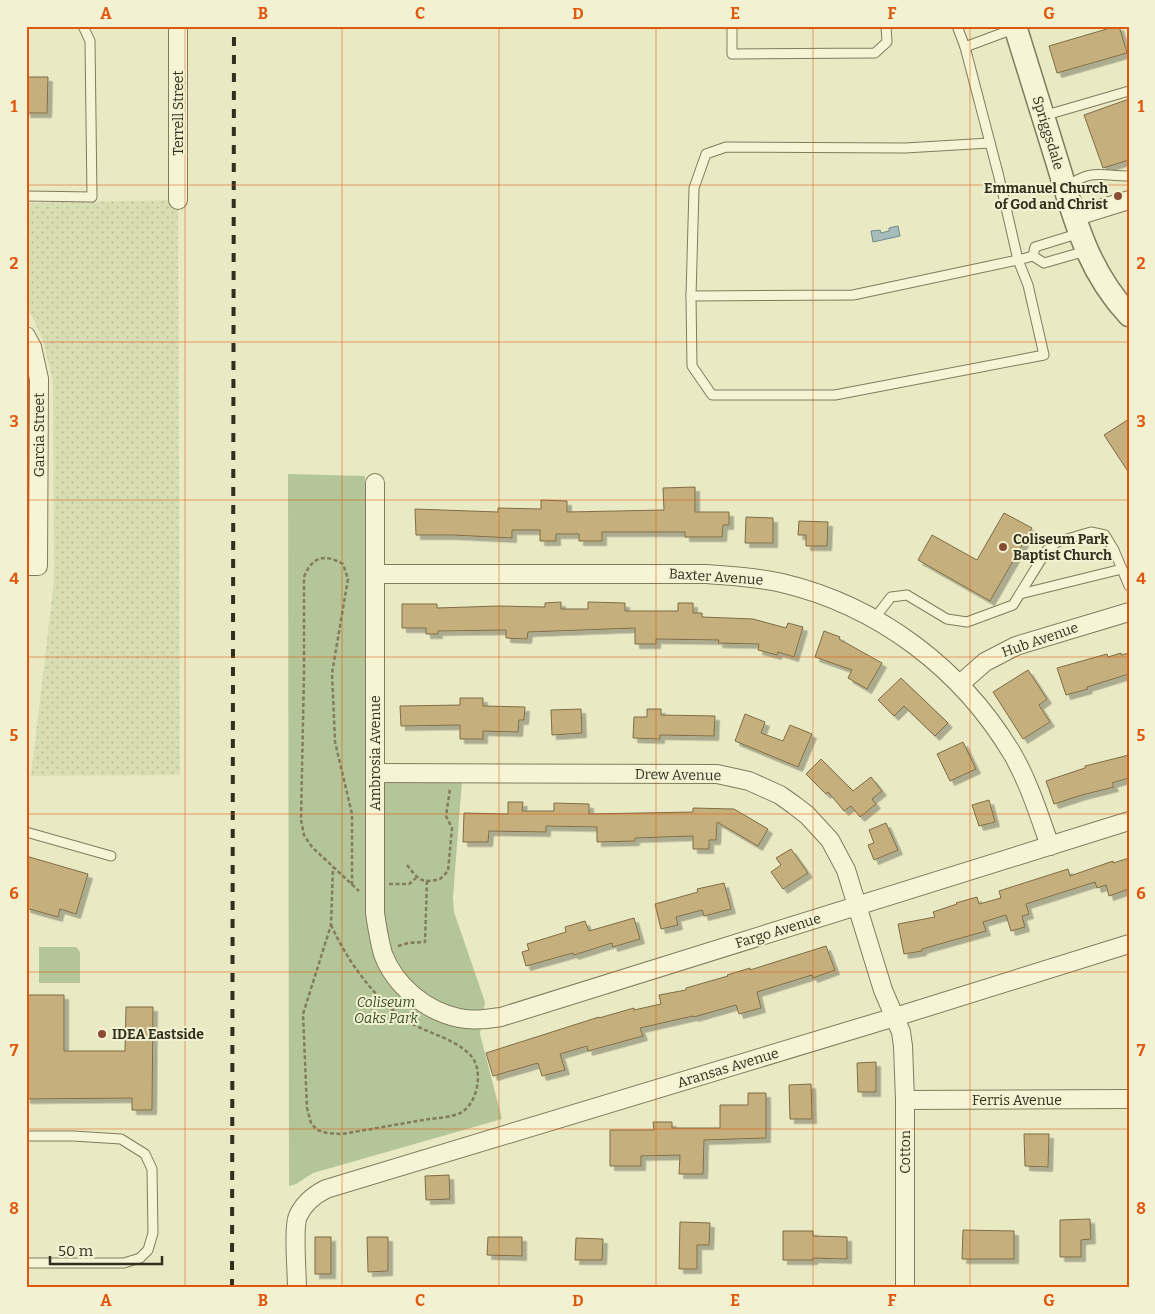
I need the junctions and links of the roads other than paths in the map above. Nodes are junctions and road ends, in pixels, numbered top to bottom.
1 (83, 26) edge
2 (178, 26) edge
3 (732, 26) edge
4 (886, 26) edge
5 (957, 26) edge
6 (1016, 27) edge
7 (965, 47) junction
8 (1129, 91) edge
9 (1043, 116) junction
10 (990, 143) junction
11 (1129, 176) edge
12 (1065, 188) junction
13 (26, 196) edge
14 (178, 200) dead end
15 (1129, 200) edge
16 (1080, 233) junction
17 (1033, 256) junction
18 (1018, 260) junction
19 (691, 296) junction
20 (1129, 315) edge
21 (26, 336) edge
22 (33, 379) edge
23 (375, 483) dead end
24 (32, 566) edge
25 (1122, 569) junction
26 (375, 574) junction
27 (1129, 586) edge
28 (1020, 594) junction
29 (1129, 612) edge
30 (874, 619) junction
31 (960, 684) junction
32 (375, 774) junction
33 (1129, 822) edge
34 (26, 832) edge
35 (1050, 846) junction
36 (111, 856) dead end
37 (858, 906) junction
38 (1129, 944) edge
39 (427, 1006) joint
40 (895, 1017) junction
41 (905, 1100) junction
42 (1129, 1100) edge
43 (26, 1136) edge
44 (26, 1263) edge
45 (297, 1288) edge
46 (905, 1288) edge

1 - 13 lane
2 - 14 street, Terrell Street
3 - 4 lane
5 - 7 lane
6 - 7 lane
6 - 9 street, Spriggsdale
7 - 10 lane
8 - 9 lane
9 - 12 street, Spriggsdale
10 - 18 lane
10 - 19 lane
11 - 12 lane
12 - 16 street, Spriggsdale
15 - 16 street
16 - 17 lane
16 - 17 lane
16 - 20 street, Spriggsdale
17 - 18 lane
18 - 19 lane
18 - 19 lane
21 - 22 street, Garcia Street
22 - 24 street, Garcia Street
23 - 26 street, Ambrosia Avenue
25 - 27 lane
25 - 28 lane
25 - 28 lane
26 - 30 street, Baxter Avenue
26 - 32 street, Ambrosia Avenue
28 - 30 lane
29 - 31 street, Hub Avenue
30 - 31 street, Baxter Avenue
31 - 35 street, Baxter Avenue
32 - 37 street, Drew Avenue
32 - 39 street, Ambrosia Avenue
33 - 35 street, Fargo Avenue
34 - 36 lane
35 - 37 street, Fargo Avenue
37 - 39 street, Fargo Avenue
37 - 40 street, Drew Avenue
38 - 40 street, Aransas Avenue
40 - 41 street, Cotton
40 - 45 street, Aransas Avenue
41 - 42 street, Ferris Avenue
41 - 46 street, Cotton
43 - 44 lane

